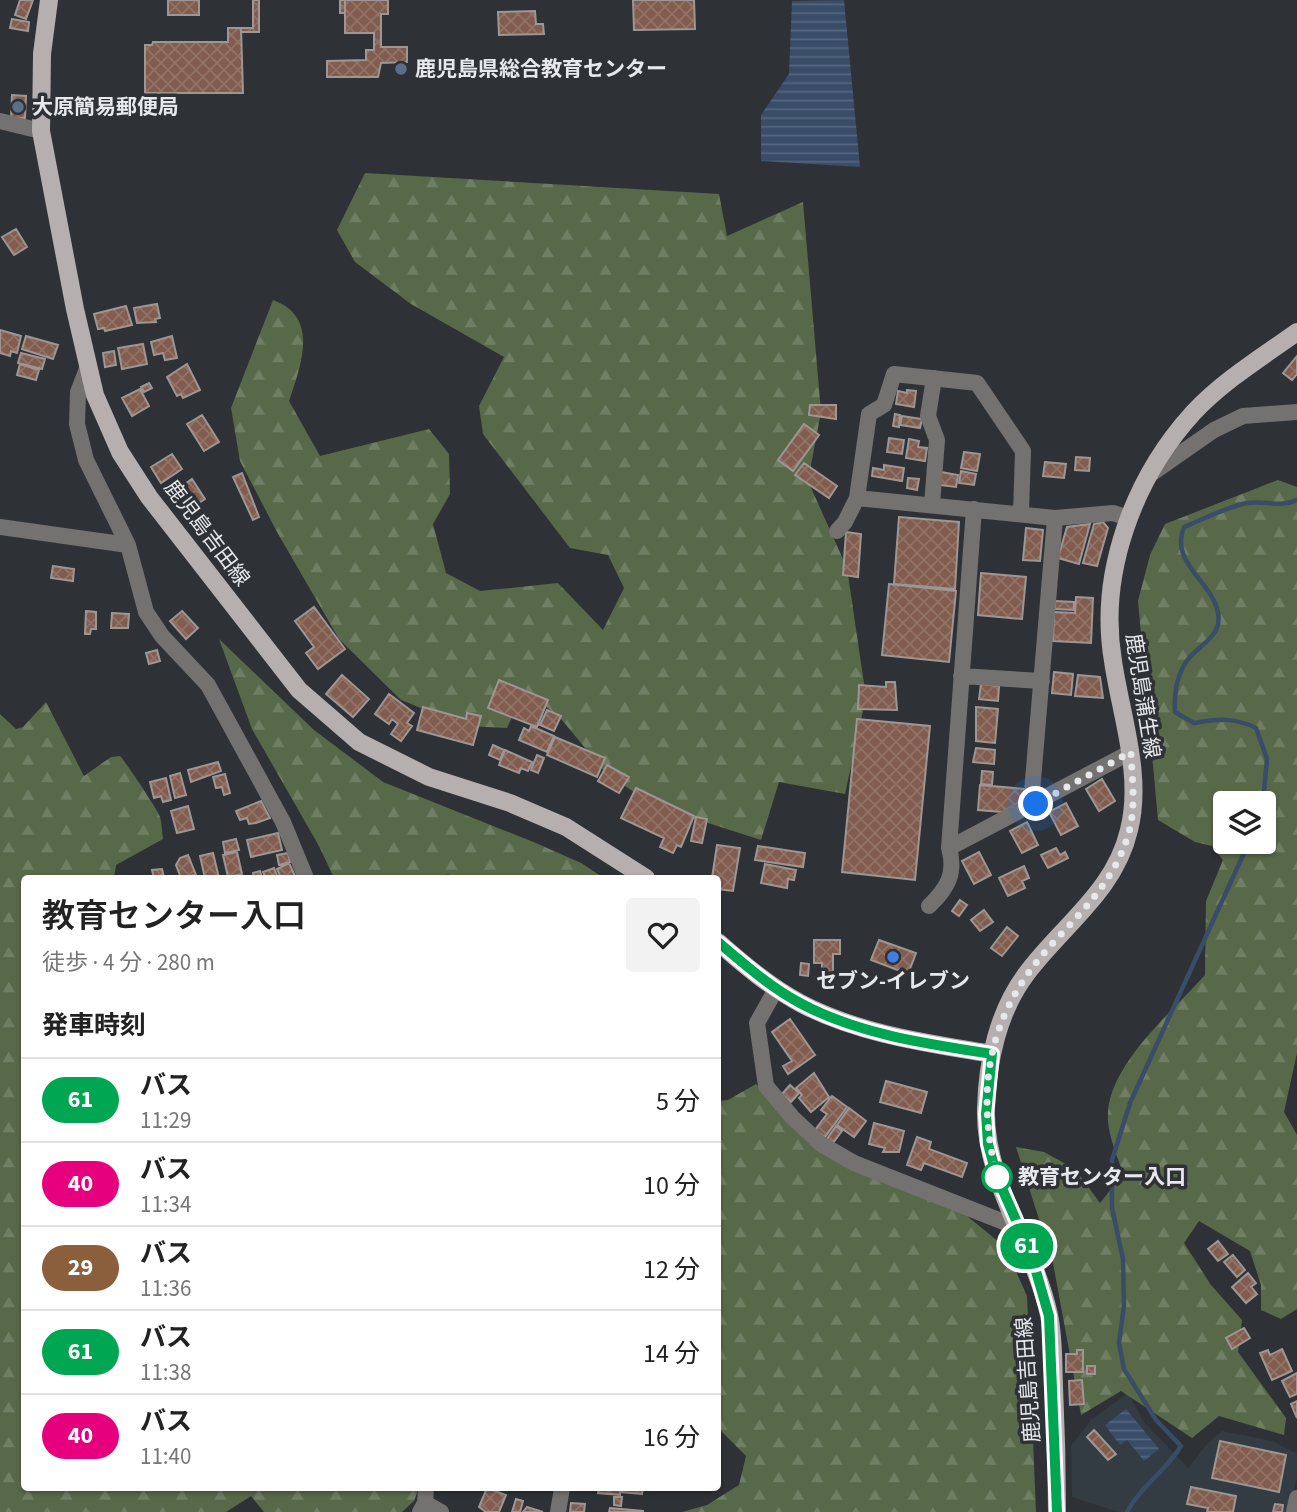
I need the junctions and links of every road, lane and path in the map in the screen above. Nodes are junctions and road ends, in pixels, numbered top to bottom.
1 (49, 0) edge
2 (0, 121) edge
3 (41, 131) junction
4 (1297, 332) edge
5 (88, 366) junction
6 (934, 378) junction
7 (1297, 412) edge
8 (1149, 475) junction
9 (858, 498) junction
10 (932, 505) junction
11 (974, 509) junction
12 (1021, 514) junction
13 (1055, 518) junction
14 (1129, 518) junction
15 (0, 527) edge
16 (837, 531) dead end
17 (128, 545) junction
18 (961, 676) junction
19 (1042, 681) junction
20 (1131, 752) junction
21 (1038, 803) junction
22 (949, 848) junction
23 (305, 875) edge
24 (641, 875) edge
25 (929, 906) dead end
26 (721, 944) edge
27 (776, 989) junction
28 (992, 1054) junction
29 (1020, 1228) junction
30 (562, 1491) edge
31 (1297, 1498) edge
32 (424, 1501) edge
33 (441, 1512) edge
34 (558, 1512) edge
35 (1057, 1512) edge
36 (1294, 1512) edge

1 - 3 main road, 鹿児島吉田線
2 - 3 street
3 - 5 main road, 鹿児島吉田線
4 - 8 main road, 鹿児島蒲生線
5 - 17 street
5 - 24 main road, 鹿児島吉田線
6 - 9 street
6 - 10 street
6 - 12 street
7 - 8 street
8 - 14 main road, 鹿児島蒲生線
9 - 10 street
9 - 16 street
10 - 11 street
11 - 12 street
11 - 18 street
12 - 13 street
13 - 14 street
13 - 19 street
14 - 20 main road, 鹿児島蒲生線
15 - 17 street
17 - 23 street
18 - 19 street
18 - 22 street
19 - 21 street
20 - 21 street
20 - 28 main road, 鹿児島蒲生線
21 - 22 street
22 - 25 street
26 - 27 main road
27 - 28 main road
27 - 29 street
28 - 29 main road, 鹿児島吉田線
29 - 35 main road, 鹿児島吉田線
30 - 34 street
31 - 36 street
32 - 33 street

